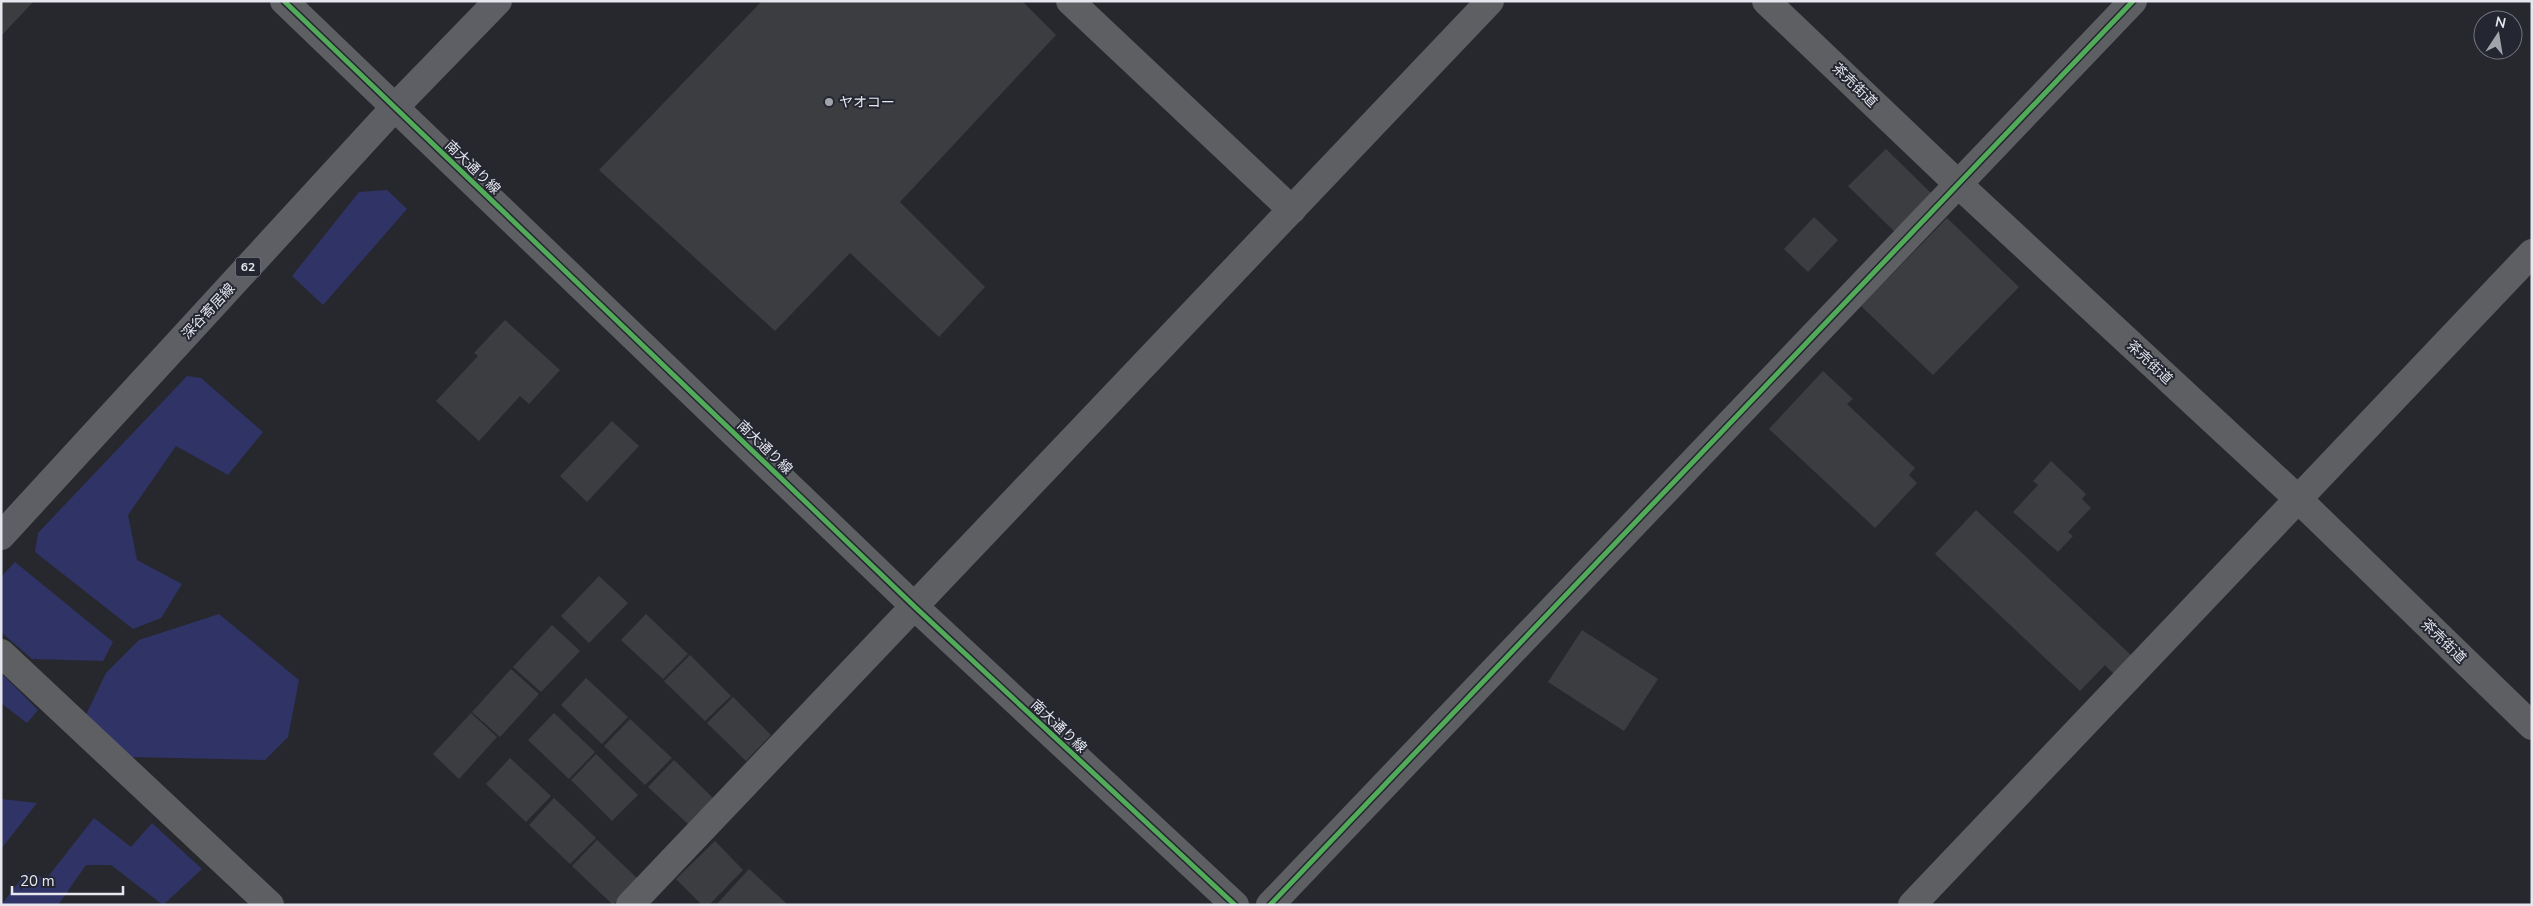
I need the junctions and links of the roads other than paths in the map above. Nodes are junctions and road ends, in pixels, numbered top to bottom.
1 (284, 1) edge
2 (498, 1) edge
3 (1070, 1) edge
4 (1490, 1) edge
5 (1766, 1) edge
6 (2133, 1) edge
7 (395, 107) junction
8 (1958, 184) junction
9 (1292, 210) junction
10 (2532, 253) edge
11 (2298, 499) junction
12 (1, 536) edge
13 (915, 608) junction
14 (1, 653) edge
15 (2532, 726) edge
16 (270, 905) edge
17 (630, 905) edge
18 (1235, 905) edge
19 (1270, 905) edge
20 (1912, 905) edge

1 - 7 street, 南大通り線
2 - 7 main road, 深谷寄居線 / 62
3 - 9 street
4 - 9 street
5 - 8 street, 茶売街道
6 - 8 street
7 - 12 main road, 深谷寄居線 / 62
7 - 13 street, 南大通り線
8 - 11 street, 茶売街道
8 - 19 street
9 - 13 street
10 - 11 street
11 - 15 street, 茶売街道
11 - 20 street
13 - 17 street
13 - 18 street, 南大通り線
14 - 16 street

